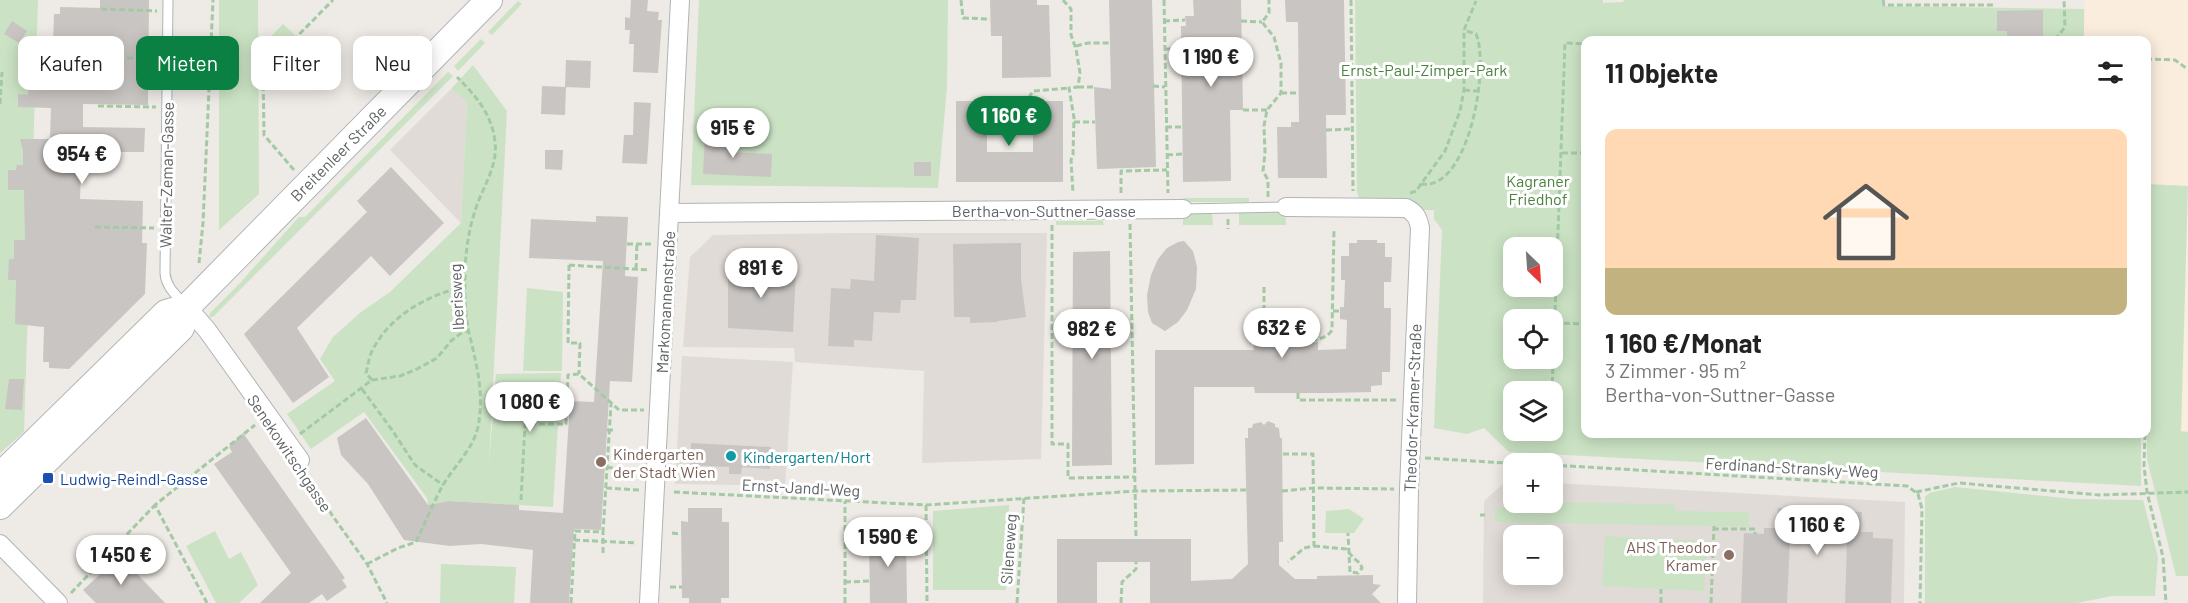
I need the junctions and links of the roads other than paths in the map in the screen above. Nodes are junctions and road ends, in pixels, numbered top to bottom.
1 (168, 0) edge
2 (489, 0) edge
3 (680, 0) edge
4 (1277, 207) joint
5 (1175, 209) joint
6 (670, 213) junction
7 (1415, 214) joint
8 (187, 307) junction
9 (300, 460) road end
10 (0, 476) edge
11 (0, 506) edge
12 (0, 544) edge
13 (64, 598) edge
14 (649, 603) edge
15 (1407, 603) edge

1 - 8 lane, Walter-Zeman-Gasse
2 - 8 main road, Breitenleer Straße
3 - 6 street, Markomannenstraße
4 - 5 lane, Bertha-von-Suttner-Gasse
4 - 7 street, Bertha-von-Suttner-Gasse
5 - 6 street, Bertha-von-Suttner-Gasse
6 - 14 street, Markomannenstraße
7 - 15 street, Theodor-Kramer-Straße
8 - 9 street, Senekowitschgasse
8 - 10 main road, Breitenleer Straße
8 - 11 main road, Breitenleer Straße
12 - 13 street

